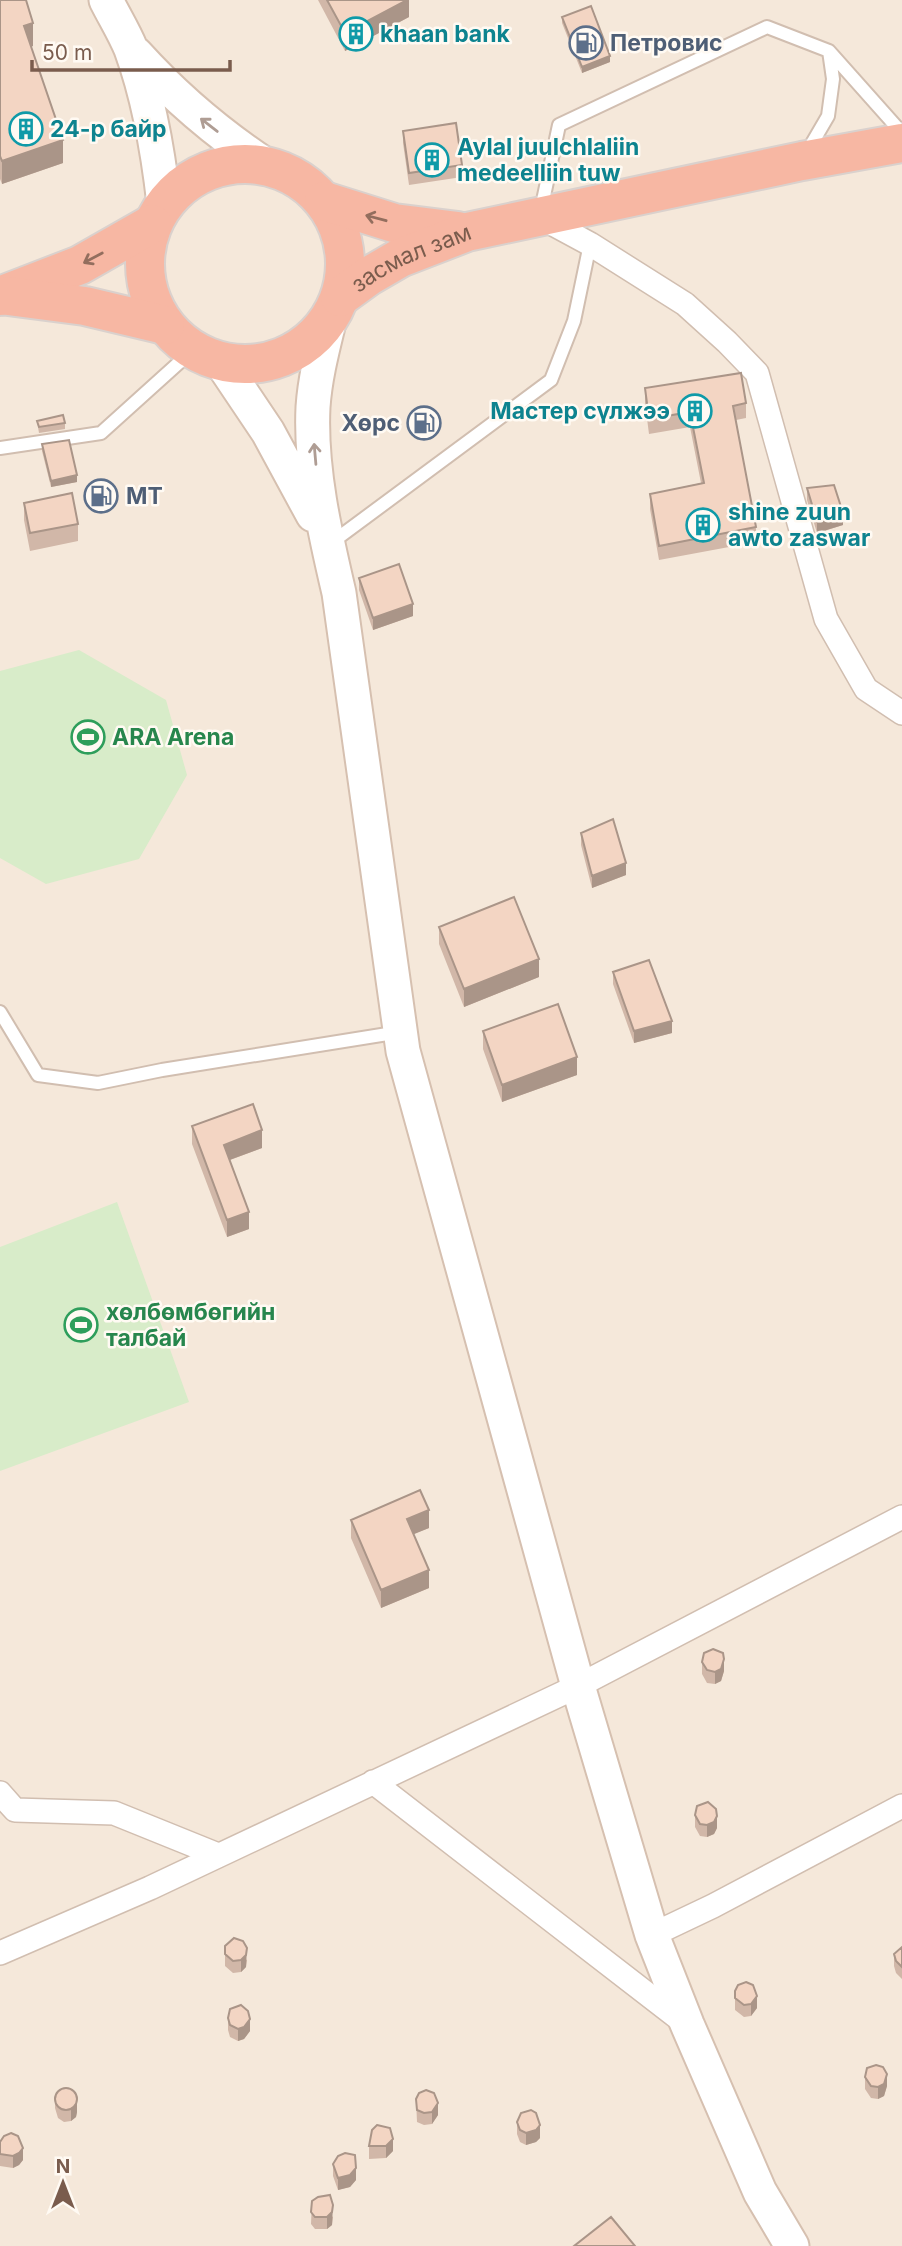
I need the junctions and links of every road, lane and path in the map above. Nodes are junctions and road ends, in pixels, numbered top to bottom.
1 (106, 0) edge
2 (130, 47) junction
3 (829, 51) junction
4 (902, 133) edge
5 (902, 143) edge
6 (802, 161) junction
7 (264, 164) junction
8 (324, 201) junction
9 (158, 214) junction
10 (540, 217) junction
11 (467, 232) junction
12 (590, 244) junction
13 (1, 296) edge
14 (335, 308) junction
15 (193, 346) junction
16 (0, 448) edge
17 (328, 545) junction
18 (902, 713) edge
19 (0, 1012) edge
20 (400, 1031) junction
21 (902, 1517) edge
22 (578, 1686) junction
23 (373, 1782) junction
24 (0, 1793) edge
25 (902, 1806) edge
26 (218, 1856) junction
27 (652, 1935) junction
28 (0, 1953) edge
29 (687, 2024) junction
30 (792, 2246) edge

1 - 2 street
7 -> 2 street
2 - 9 street
3 - 4 lane
3 - 6 lane
3 - 10 lane
5 - 6 highway
6 - 10 highway
7 - 8 highway
7 - 9 highway
11 -> 8 highway, засмал зам
8 - 14 highway
9 -> 13 highway
9 - 15 highway
10 - 11 highway
10 - 12 street
11 - 14 highway, засмал зам
12 - 17 lane
12 - 18 street
13 - 15 highway
14 - 15 highway
17 -> 14 street
15 - 16 lane
15 - 17 street
17 - 20 street
19 - 20 lane
20 - 22 street
21 - 22 street
22 - 23 street
22 - 27 street
23 - 26 street
23 - 29 street
24 - 26 street
25 - 27 street
26 - 28 street
27 - 29 street
29 - 30 street

